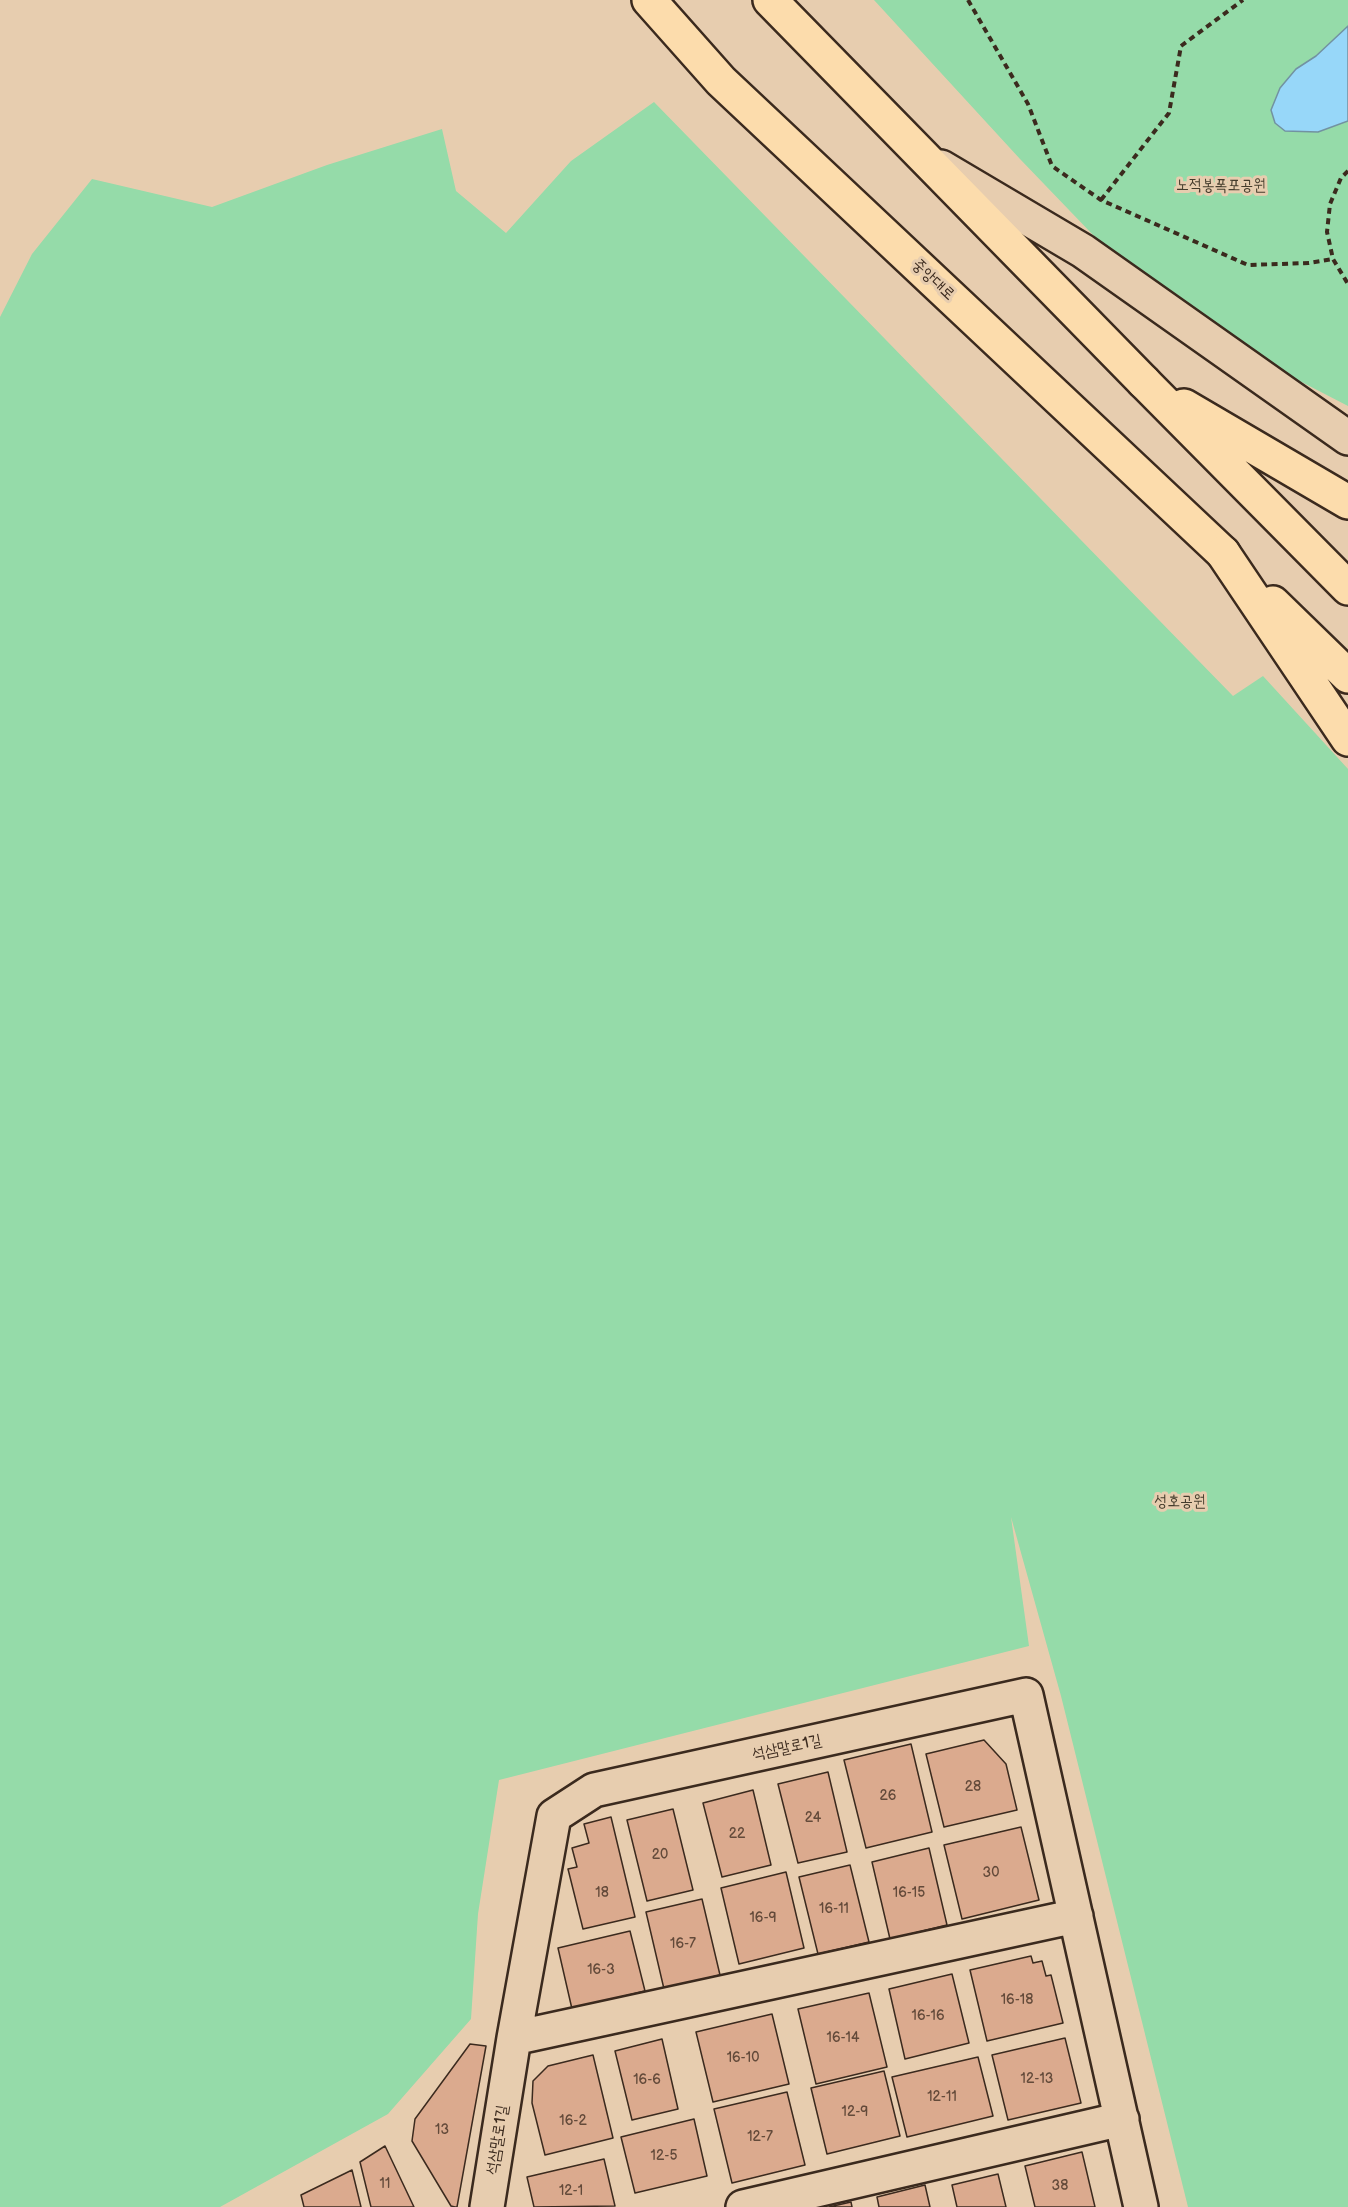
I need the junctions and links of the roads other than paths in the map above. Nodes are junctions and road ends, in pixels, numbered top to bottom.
1 (650, 0) edge
2 (770, 0) edge
3 (922, 156) junction
4 (1144, 382) junction
5 (1348, 438) edge
6 (1348, 502) edge
7 (1223, 553) junction
8 (1348, 588) edge
9 (1348, 676) edge
10 (1348, 739) edge
11 (1076, 1916) junction
12 (514, 2038) junction
13 (1122, 2119) junction
14 (487, 2207) edge
15 (743, 2207) edge
16 (1141, 2207) edge

1 - 7 main road, 중앙대로
2 - 3 main road
3 - 4 main road
3 - 5 street
4 - 6 main road
4 - 8 main road
7 - 9 main road
7 - 10 main road
11 - 12 street
11 - 12 street, 석삼말로1길
11 - 13 street, 석삼말로1길
12 - 14 street, 석삼말로1길
13 - 15 street
13 - 16 street, 석삼말로1길

